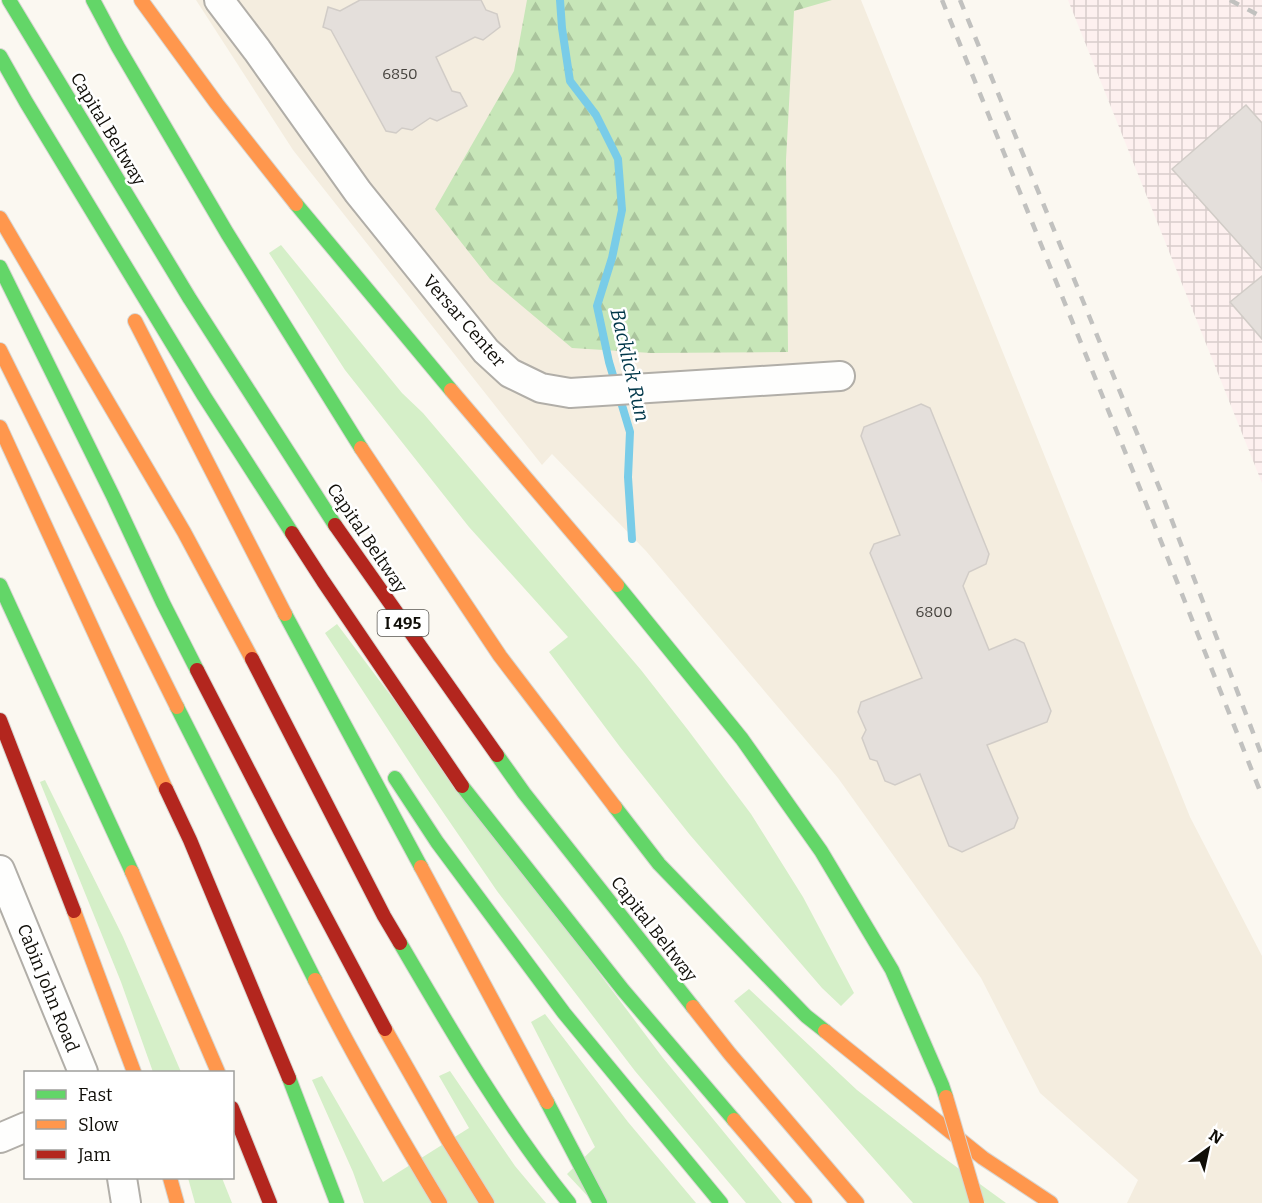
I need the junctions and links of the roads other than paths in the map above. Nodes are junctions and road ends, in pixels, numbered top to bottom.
1 (9, 0) edge
2 (93, 0) edge
3 (141, 0) edge
4 (219, 0) edge
5 (0, 56) edge
6 (26, 102) junction
7 (0, 218) edge
8 (99, 249) dead end
9 (0, 267) edge
10 (131, 312) dead end
11 (0, 350) edge
12 (840, 376) dead end
13 (0, 427) edge
14 (0, 585) edge
15 (282, 609) junction
16 (0, 720) edge
17 (360, 726) dead end
18 (386, 764) dead end
19 (0, 870) edge
20 (83, 1071) edge
21 (134, 1071) edge
22 (218, 1071) edge
23 (234, 1113) edge
24 (24, 1128) edge
25 (0, 1138) edge
26 (122, 1179) edge
27 (170, 1179) edge
28 (126, 1203) edge
29 (177, 1203) edge
30 (270, 1203) edge
31 (338, 1203) edge
32 (440, 1203) edge
33 (487, 1203) edge
34 (568, 1203) edge
35 (600, 1203) edge
36 (721, 1203) edge
37 (806, 1203) edge
38 (857, 1203) edge
39 (976, 1203) edge
40 (1051, 1203) edge

1 - 38 highway, Capital Beltway / I 495
2 - 40 highway
3 - 39 highway, bridge
4 - 12 street, Versar Center
5 - 6 highway
6 - 8 highway
6 - 37 highway
7 - 34 highway
9 - 33 highway
10 - 15 highway
11 - 32 highway
13 - 31 highway
14 - 22 highway
15 - 17 highway
15 - 35 highway
16 - 21 highway
18 - 36 highway
19 - 20 street, Cabin John Road
23 - 30 highway
24 - 25 street
26 - 28 street
27 - 29 highway

